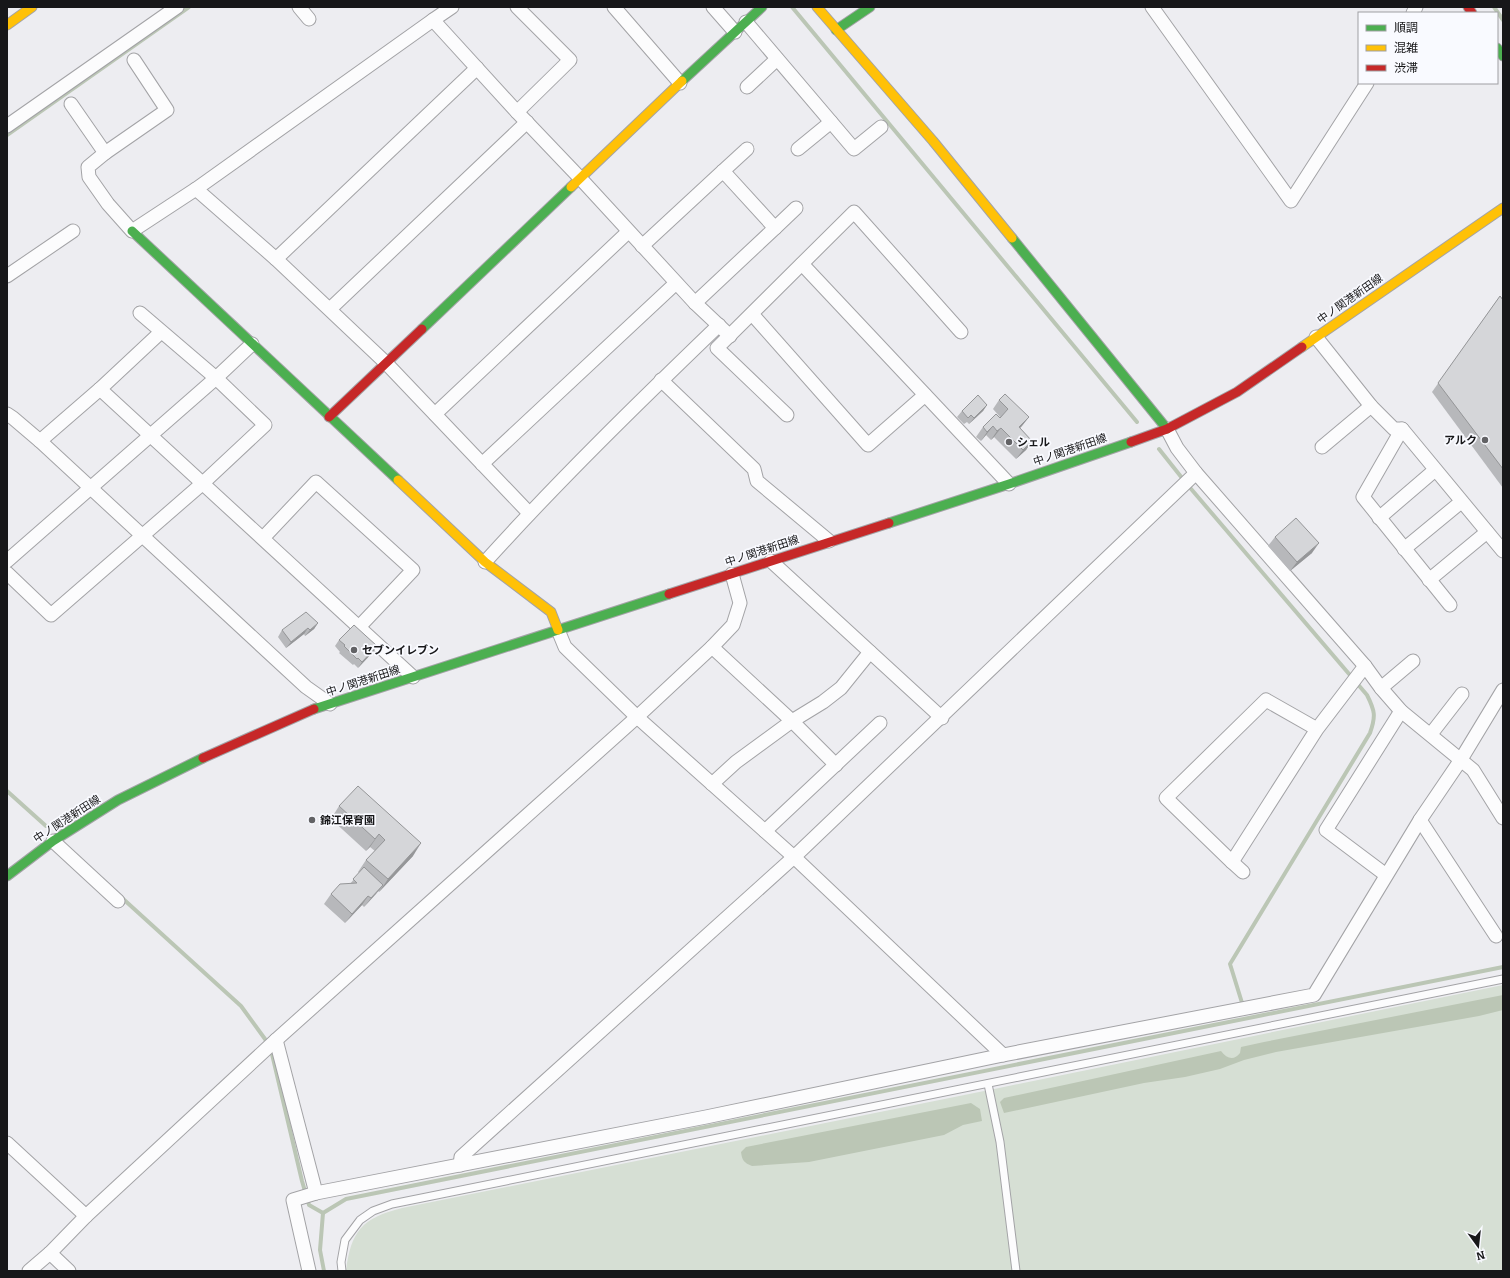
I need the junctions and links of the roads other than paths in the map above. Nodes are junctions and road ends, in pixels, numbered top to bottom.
1 (32, 7) edge
2 (177, 7) edge
3 (299, 7) edge
4 (452, 7) edge
5 (517, 7) edge
6 (614, 7) edge
7 (713, 7) edge
8 (762, 7) edge
9 (817, 7) edge
10 (870, 7) edge
11 (1152, 7) edge
12 (309, 19) dead end
13 (433, 20) junction
14 (746, 22) junction
15 (7, 25) edge
16 (836, 30) junction
17 (735, 32) junction
18 (777, 59) junction
19 (134, 60) dead end
20 (477, 68) junction
21 (680, 83) junction
22 (1366, 84) edge
23 (747, 88) dead end
24 (71, 104) dead end
25 (517, 112) junction
26 (527, 122) junction
27 (831, 122) junction
28 (7, 126) edge
29 (881, 127) dead end
30 (747, 149) dead end
31 (798, 149) dead end
32 (105, 153) junction
33 (723, 171) junction
34 (580, 178) junction
35 (196, 189) junction
36 (796, 208) dead end
37 (1503, 208) edge
38 (775, 228) junction
39 (73, 230) dead end
40 (132, 231) junction
41 (628, 232) junction
42 (642, 246) junction
43 (276, 259) junction
44 (802, 264) junction
45 (7, 276) edge
46 (676, 282) junction
47 (695, 303) junction
48 (330, 309) junction
49 (140, 313) dead end
50 (752, 314) junction
51 (719, 325) junction
52 (161, 332) junction
53 (961, 332) dead end
54 (730, 336) junction
55 (1316, 337) junction
56 (252, 344) junction
57 (386, 363) junction
58 (216, 378) junction
59 (661, 380) junction
60 (100, 389) junction
61 (925, 395) junction
62 (1371, 406) junction
63 (7, 414) edge
64 (435, 414) junction
65 (787, 416) dead end
66 (329, 417) junction
67 (1167, 429) junction
68 (1402, 430) junction
69 (151, 436) junction
70 (40, 441) junction
71 (1322, 447) dead end
72 (482, 464) junction
73 (1435, 470) junction
74 (1196, 472) junction
75 (203, 483) junction
76 (1009, 484) junction
77 (90, 488) junction
78 (1462, 502) junction
79 (529, 513) junction
80 (1379, 518) junction
81 (1487, 532) junction
82 (143, 536) junction
83 (263, 538) junction
84 (829, 542) junction
85 (1404, 549) junction
86 (1503, 551) edge
87 (7, 561) edge
88 (771, 561) junction
89 (485, 562) junction
90 (7, 573) edge
91 (732, 574) junction
92 (1429, 580) junction
93 (1450, 605) dead end
94 (359, 627) junction
95 (558, 630) junction
96 (712, 647) junction
97 (870, 652) junction
98 (1413, 661) dead end
99 (1365, 666) junction
100 (413, 677) junction
101 (1381, 688) junction
102 (1503, 690) edge
103 (1462, 694) dead end
104 (330, 704) junction
105 (1401, 711) junction
106 (637, 717) junction
107 (942, 718) junction
108 (792, 720) junction
109 (880, 723) dead end
110 (1317, 729) junction
111 (1431, 734) junction
112 (1460, 761) junction
113 (836, 765) junction
114 (712, 784) junction
115 (1503, 818) edge
116 (1420, 820) junction
117 (765, 831) junction
118 (53, 841) junction
119 (794, 857) junction
120 (1232, 862) junction
121 (1243, 872) dead end
122 (1386, 875) junction
123 (7, 876) edge
124 (118, 901) dead end
125 (1496, 936) dead end
126 (1503, 979) edge
127 (276, 1040) junction
128 (1003, 1055) junction
129 (988, 1084) junction
130 (7, 1143) edge
131 (460, 1165) junction
132 (316, 1193) junction
133 (86, 1216) junction
134 (50, 1253) junction
135 (29, 1271) edge
136 (69, 1271) edge
137 (309, 1271) edge
138 (342, 1271) edge
139 (1016, 1271) edge

1 - 15 street
2 - 28 street
3 - 12 street
4 - 13 street
5 - 25 street
6 - 21 street
7 - 17 street
8 - 14 street
9 - 16 street
10 - 16 street
11 - 22 street
13 - 20 street
13 - 35 street
14 - 17 street
14 - 18 street
16 - 67 street
17 - 21 street
18 - 23 street
18 - 27 street
19 - 32 street
20 - 25 street
20 - 43 street
21 - 34 street
24 - 32 street
25 - 26 street
26 - 34 street
26 - 48 street
27 - 29 street
27 - 31 street
30 - 33 street
32 - 40 street
33 - 38 street
33 - 42 street
34 - 41 street
34 - 57 street
35 - 40 street
35 - 43 street
36 - 38 street
37 - 55 street, 中ノ関港新田線
38 - 47 street
39 - 45 street
40 - 56 street
41 - 42 street
41 - 64 street
42 - 46 street
43 - 48 street
44 - 50 street
44 - 53 street
44 - 61 street
46 - 47 street
46 - 72 street
47 - 51 street
48 - 57 street
49 - 52 street
50 - 54 street
50 - 61 street
51 - 54 street
51 - 59 street
52 - 58 street
52 - 60 street
54 - 65 street
55 - 62 street
55 - 67 street, 中ノ関港新田線
56 - 58 street
56 - 66 street
57 - 64 street
57 - 66 street
58 - 69 street
58 - 75 street
59 - 79 street
59 - 84 street
60 - 69 street
60 - 70 street
61 - 76 street
62 - 68 street
62 - 71 street
63 - 70 street
64 - 72 street
66 - 89 street
67 - 74 street
67 - 76 street, 中ノ関港新田線
68 - 73 street
68 - 80 street
69 - 75 street
69 - 77 street
70 - 77 street
72 - 79 street
73 - 78 street
73 - 80 street
74 - 99 street
74 - 107 street
75 - 82 street
75 - 83 street
76 - 84 street, 中ノ関港新田線
77 - 82 street
77 - 87 street
78 - 81 street
78 - 85 street
79 - 89 street
80 - 85 street
81 - 86 street
81 - 92 street
82 - 90 street
82 - 104 street
83 - 94 street
83 - 94 street
84 - 88 street, 中ノ関港新田線
85 - 92 street
88 - 91 street, 中ノ関港新田線
88 - 97 street
89 - 95 street
91 - 95 street, 中ノ関港新田線
91 - 96 street
92 - 93 street
94 - 100 street
95 - 100 street, 中ノ関港新田線
95 - 106 street
96 - 106 street
96 - 108 street
97 - 107 street
97 - 108 street
98 - 101 street
99 - 101 street
99 - 110 street
100 - 104 street, 中ノ関港新田線
101 - 105 street
102 - 112 street
103 - 111 street
104 - 118 street, 中ノ関港新田線
105 - 111 street
105 - 122 street
106 - 114 street
106 - 127 street
107 - 119 street
108 - 113 street
108 - 114 street
109 - 113 street
110 - 120 street
110 - 120 street
111 - 112 street
112 - 115 street
112 - 116 street
113 - 117 street
114 - 117 street
116 - 122 street
116 - 125 street
117 - 119 street
118 - 123 street, 中ノ関港新田線
118 - 124 street
119 - 128 street
119 - 131 street
120 - 121 street
122 - 128 street
126 - 129 lane
127 - 132 street
127 - 133 street
128 - 131 street
129 - 138 lane
129 - 139 lane
130 - 133 street
131 - 132 street
132 - 137 street
133 - 134 street
134 - 135 street
134 - 136 street

